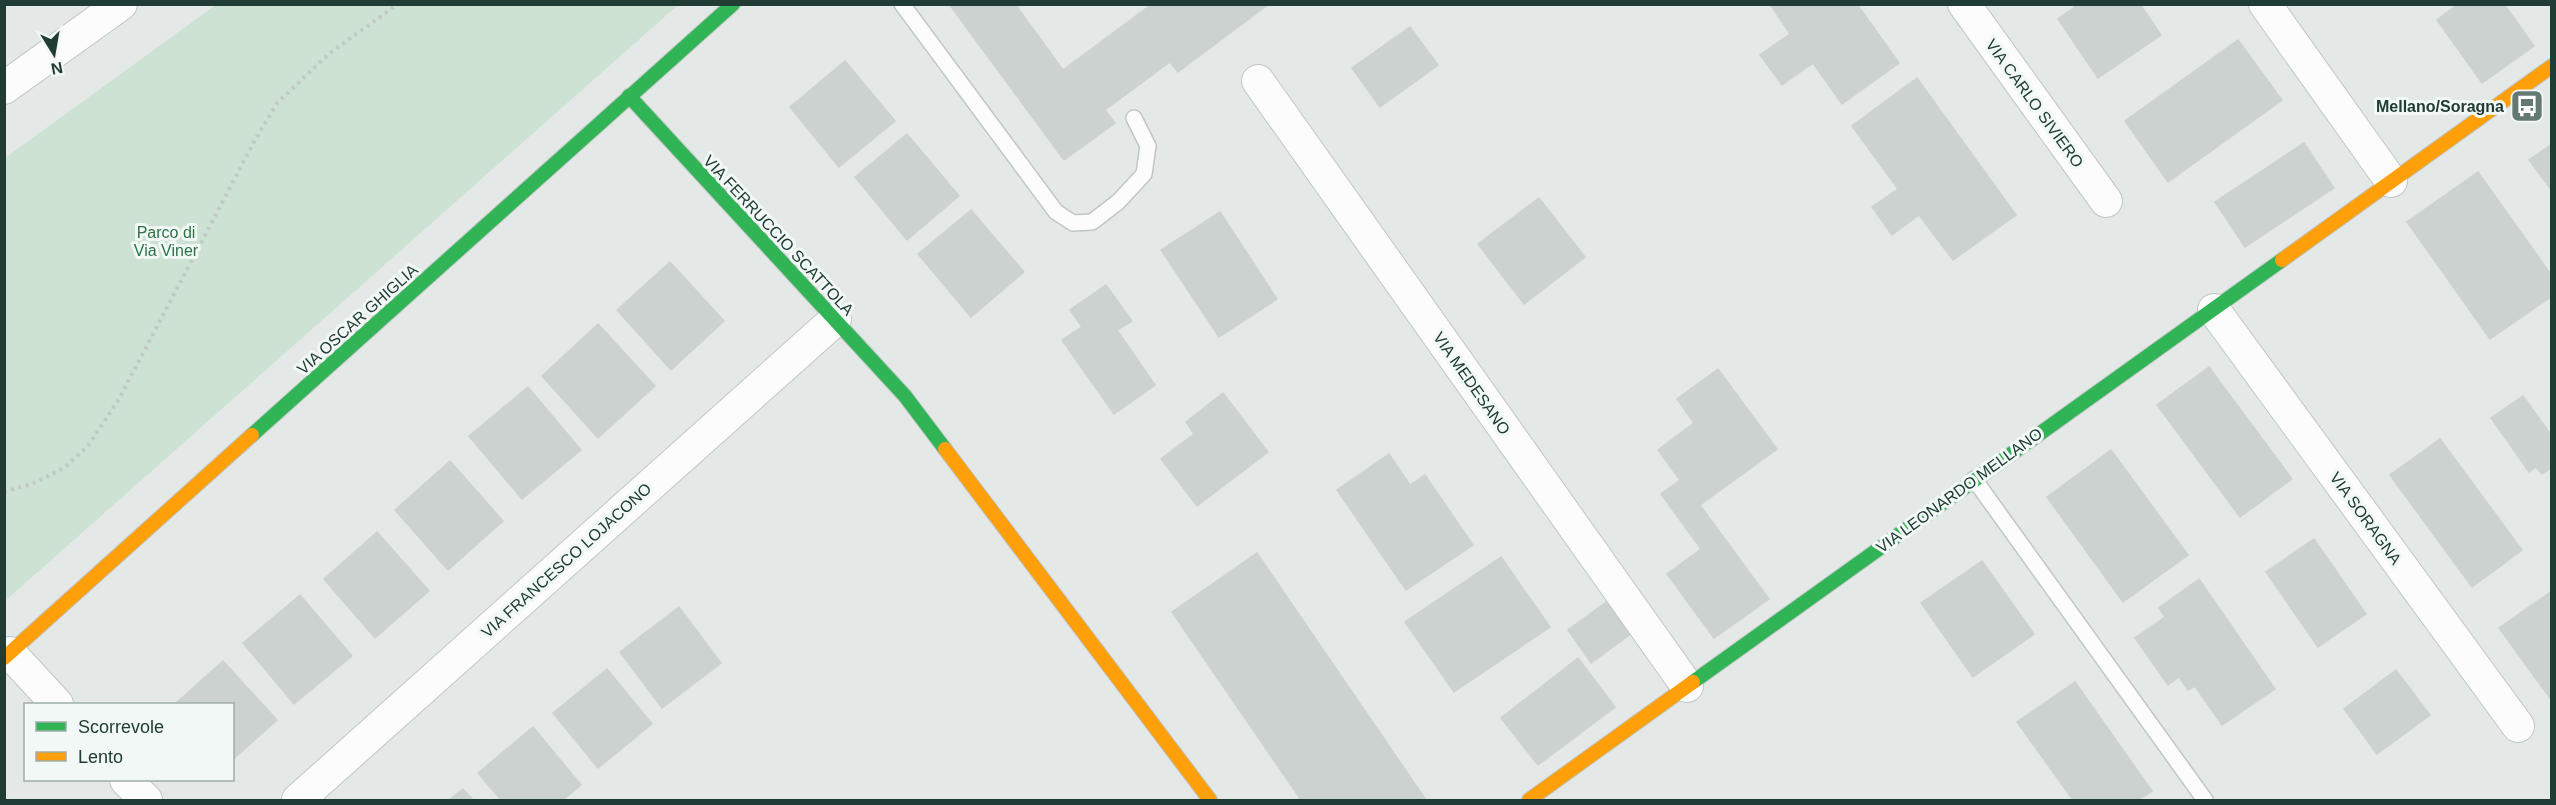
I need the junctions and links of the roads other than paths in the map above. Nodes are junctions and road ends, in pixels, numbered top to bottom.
1 (121, 4) edge
2 (733, 4) edge
3 (902, 4) edge
4 (1964, 4) edge
5 (2265, 4) edge
6 (84, 15) edge
7 (2552, 66) edge
8 (1258, 81) dead end
9 (4, 88) edge
10 (629, 96) junction
11 (1134, 118) dead end
12 (2391, 182) junction
13 (2106, 201) dead end
14 (2214, 310) junction
15 (835, 320) junction
16 (1974, 479) junction
17 (7, 656) edge
18 (1687, 686) junction
19 (55, 703) edge
20 (2518, 726) dead end
21 (127, 781) edge
22 (146, 801) edge
23 (298, 801) edge
24 (1210, 801) edge
25 (1529, 801) edge
26 (2205, 801) edge

1 - 6 street
2 - 10 street, VIA OSCAR GHIGLIA
3 - 11 lane
4 - 13 street, VIA CARLO SIVIERO
5 - 12 street
6 - 9 street
7 - 12 street, VIA LEONARDO MELLANO
8 - 18 street, VIA MEDESANO
10 - 15 street, VIA FERRUCCIO SCATTOLA
10 - 17 street, VIA OSCAR GHIGLIA
12 - 14 street, VIA LEONARDO MELLANO
14 - 16 street, VIA LEONARDO MELLANO
14 - 20 street, VIA SORAGNA
15 - 23 street, VIA FRANCESCO LOJACONO
15 - 24 street, VIA FERRUCCIO SCATTOLA
16 - 18 street, VIA LEONARDO MELLANO
16 - 26 lane
17 - 19 street
18 - 25 street, VIA LEONARDO MELLANO
21 - 22 street

